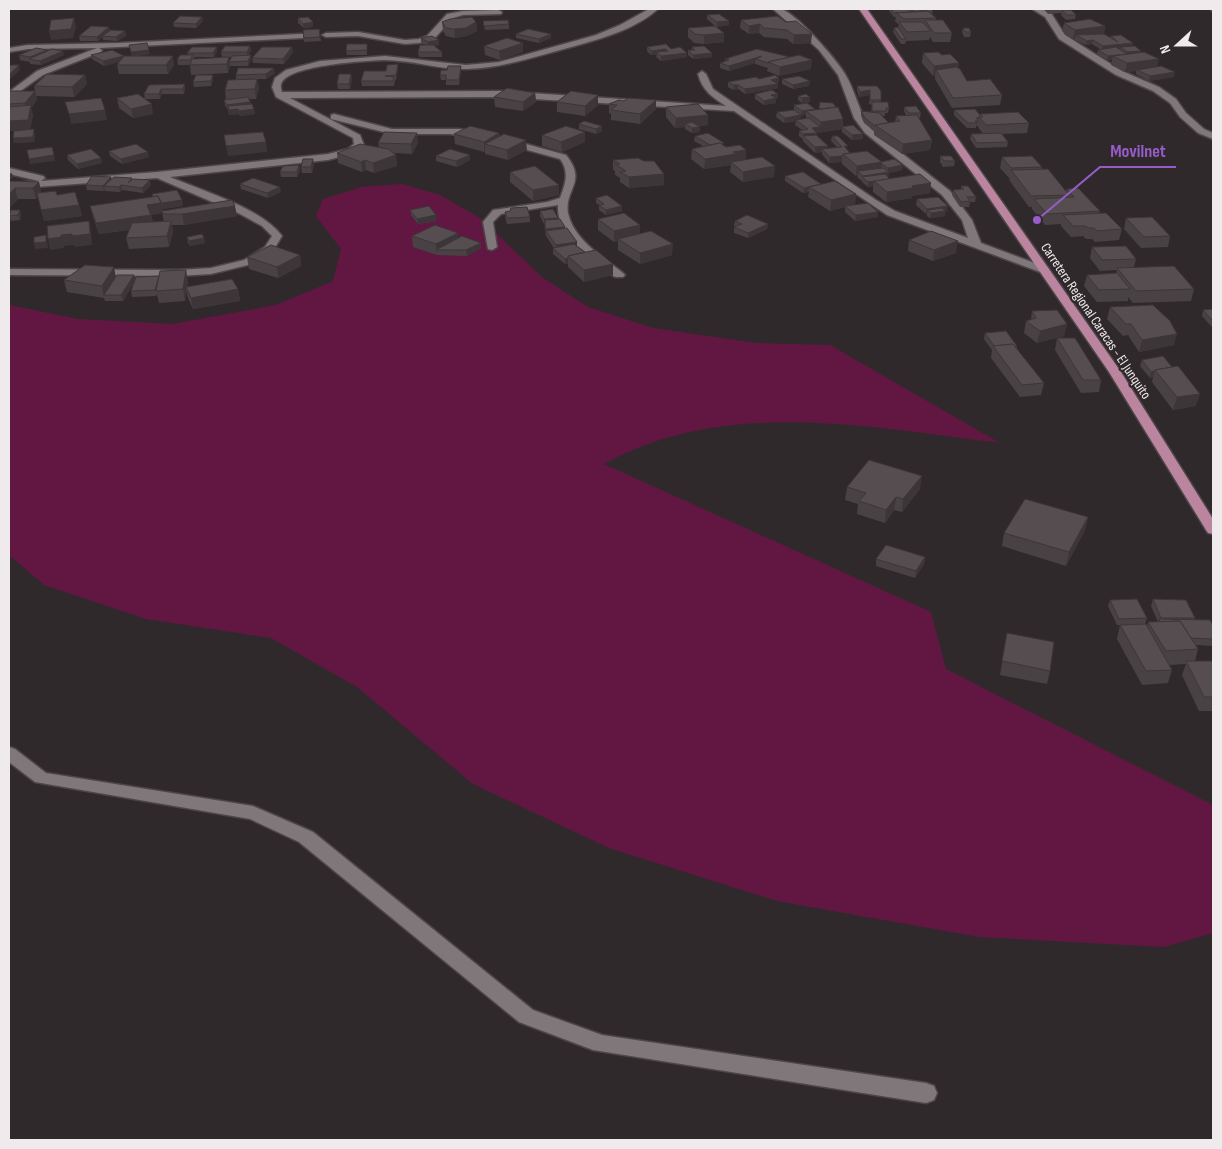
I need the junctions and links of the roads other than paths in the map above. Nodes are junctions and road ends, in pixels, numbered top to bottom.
1 (654, 9) edge
2 (777, 9) edge
3 (863, 9) edge
4 (1036, 9) edge
5 (498, 12) dead end
6 (326, 35) dead end
7 (300, 36) dead end
8 (119, 45) junction
9 (9, 50) edge
10 (702, 74) dead end
11 (279, 95) junction
12 (9, 96) edge
13 (306, 110) junction
14 (737, 110) junction
15 (1213, 136) edge
16 (9, 171) edge
17 (157, 175) junction
18 (99, 179) junction
19 (9, 186) edge
20 (565, 200) junction
21 (976, 245) junction
22 (492, 247) dead end
23 (1044, 270) junction
24 (9, 272) edge
25 (619, 275) dead end
26 (1213, 530) edge
27 (9, 753) edge
28 (926, 1093) dead end

1 - 11 street
2 - 21 street
3 - 23 main road, Carretera Regional Caracas - El Junquito
4 - 15 street
5 - 6 street
7 - 8 street
8 - 9 street
8 - 12 street
10 - 14 street
11 - 13 street
11 - 14 street
13 - 17 street
13 - 20 street
14 - 21 street
16 - 18 street
17 - 18 street
17 - 24 street
18 - 19 street
20 - 22 street
20 - 25 street
21 - 23 street
23 - 26 main road, Carretera Regional Caracas - El Junquito
27 - 28 street

